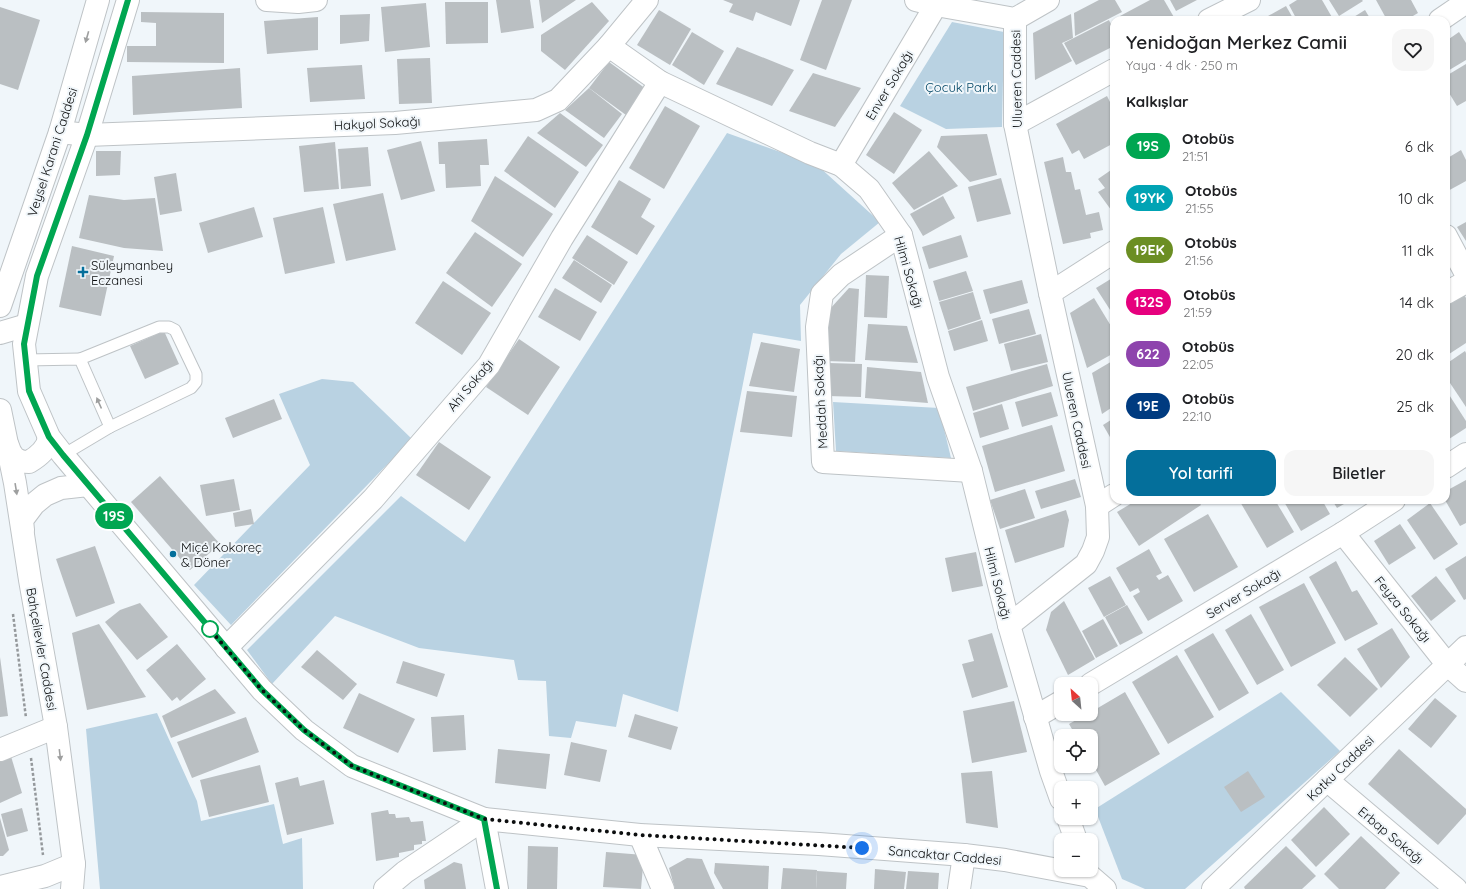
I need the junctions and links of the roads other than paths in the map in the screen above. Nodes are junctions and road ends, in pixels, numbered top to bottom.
1 (98, 0) edge
2 (128, 0) edge
3 (266, 0) edge
4 (316, 0) edge
5 (648, 0) edge
6 (1048, 0) edge
7 (1249, 0) edge
8 (1465, 2) edge
9 (926, 3) edge
10 (1019, 9) edge
11 (1217, 16) edge
12 (1446, 16) edge
13 (609, 46) junction
14 (1110, 72) edge
15 (660, 82) junction
16 (1015, 124) junction
17 (60, 132) junction
18 (87, 135) junction
19 (841, 165) junction
20 (901, 235) junction
21 (1450, 244) edge
22 (19, 250) junction
23 (1110, 255) edge
24 (0, 272) edge
25 (1466, 274) edge
26 (1466, 282) edge
27 (1450, 291) edge
28 (1050, 293) junction
29 (0, 303) edge
30 (27, 325) junction
31 (0, 333) edge
32 (80, 359) junction
33 (26, 360) junction
34 (0, 410) edge
35 (110, 427) junction
36 (49, 437) junction
37 (8, 446) junction
38 (1466, 454) edge
39 (63, 455) junction
40 (1450, 464) edge
41 (971, 471) junction
42 (88, 485) junction
43 (1105, 500) edge
44 (1388, 504) edge
45 (1343, 533) junction
46 (23, 537) junction
47 (1009, 626) junction
48 (1466, 647) edge
49 (226, 648) junction
50 (1447, 664) junction
51 (1098, 680) edge
52 (1466, 681) edge
53 (1054, 706) edge
54 (1035, 717) junction
55 (56, 727) junction
56 (0, 750) edge
57 (1326, 780) junction
58 (1054, 781) edge
59 (484, 819) junction
60 (640, 835) junction
61 (964, 855) junction
62 (74, 864) junction
63 (1094, 878) edge
64 (0, 886) edge
65 (72, 889) edge
66 (385, 889) edge
67 (497, 889) edge
68 (663, 889) edge
69 (959, 889) edge
70 (1214, 889) edge
71 (1456, 889) edge

1 -> 17 street, Veysel Karani Caddesi
2 - 18 street, Veysel Karani Caddesi
3 - 4 street
5 - 13 street, Hakyol Sokağı
6 - 10 street
7 - 11 street
8 - 12 street
9 - 10 street
9 - 19 street, Enver Sokağı
10 - 16 street, Ulueren Caddesi
13 - 15 street, Hilmi Sokağı
13 - 18 street, Hakyol Sokağı
14 - 16 street
15 - 19 street, Hilmi Sokağı
15 - 49 street, Ahi Sokağı
16 - 28 street, Ulueren Caddesi
17 - 18 street, Hakyol Sokağı
17 - 22 street, Veysel Karani Caddesi
18 - 30 street, Veysel Karani Caddesi
19 - 20 street, Hilmi Sokağı
20 - 41 street, Hilmi Sokağı
20 - 41 street, Meddah Sokağı
21 - 25 street
22 - 24 street
22 - 29 street, Veysel Karani Caddesi
23 - 28 street
26 - 27 street
28 - 43 street, Ulueren Caddesi
29 - 30 street
30 - 31 street
30 - 33 street
32 - 33 lane
35 -> 32 lane
32 - 35 lane
33 - 36 street
34 - 37 street, Bahçelievler Caddesi
35 - 39 lane
36 - 37 street
36 - 39 street, Sancaktar Caddesi
37 -> 46 street, Bahçelievler Caddesi
38 - 40 street
39 - 42 street, Sancaktar Caddesi
41 - 47 street, Hilmi Sokağı
42 - 46 street
42 - 49 street, Sancaktar Caddesi
43 - 47 street, Ulueren Caddesi
44 - 45 street, Server Sokağı
45 - 50 street, Feyza Sokağı
45 - 51 street, Server Sokağı
46 - 55 street, Bahçelievler Caddesi
47 - 54 street
48 - 50 street, Kotku Caddesi
49 - 59 street, Sancaktar Caddesi
50 - 52 street, Feyza Sokağı
50 - 57 street, Kotku Caddesi
53 - 54 street
54 - 58 street
55 - 56 street
55 -> 62 street, Bahçelievler Caddesi
57 - 70 street, Kotku Caddesi
57 - 71 street, Erbap Sokağı
59 - 60 street, Sancaktar Caddesi
59 - 66 street
59 - 67 street
60 - 61 street, Sancaktar Caddesi
60 - 68 street
61 - 63 street, Sancaktar Caddesi
61 - 69 street
62 - 64 street
62 - 65 street, Bahçelievler Caddesi

